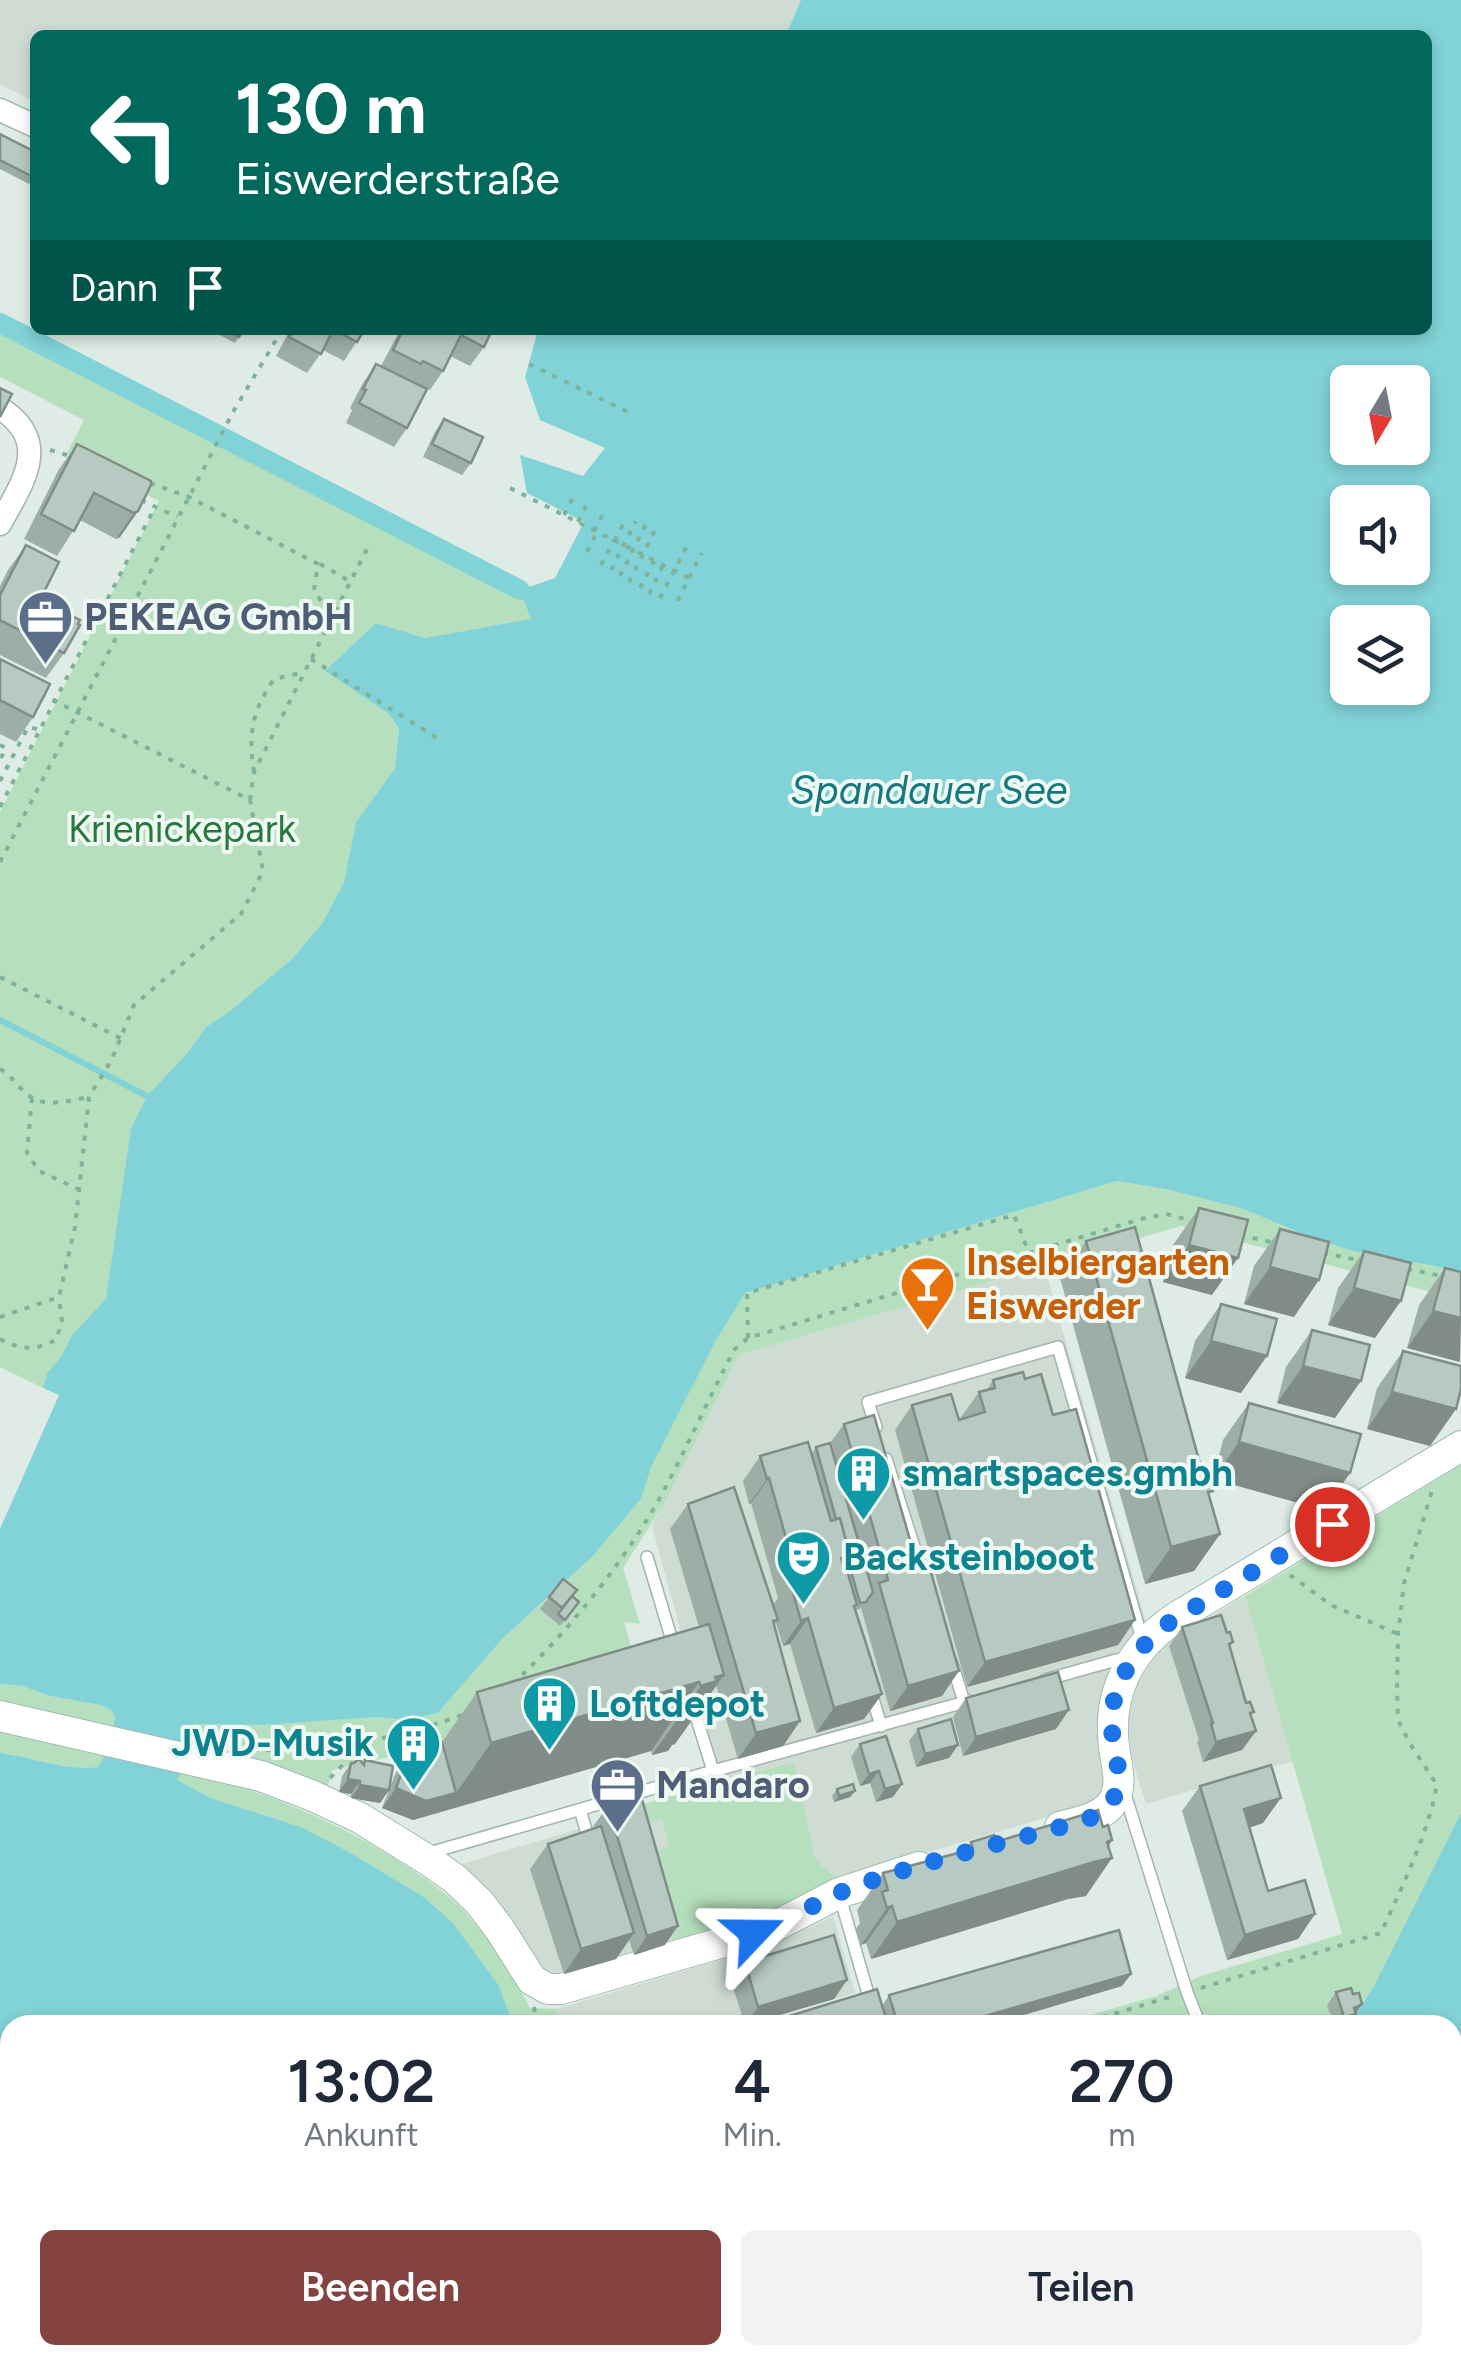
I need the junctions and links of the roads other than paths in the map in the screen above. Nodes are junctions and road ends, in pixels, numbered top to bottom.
1 (0, 110) edge
2 (30, 124) edge
3 (0, 408) edge
4 (0, 524) edge
5 (1461, 1446) edge
6 (646, 1558) dead end
7 (928, 1590) edge
8 (946, 1646) edge
9 (1138, 1652) junction
10 (680, 1664) edge
11 (1040, 1681) edge
12 (685, 1682) edge
13 (870, 1688) edge
14 (983, 1697) edge
15 (964, 1702) junction
16 (0, 1716) edge
17 (880, 1726) junction
18 (713, 1771) junction
19 (1119, 1776) junction
20 (580, 1810) junction
21 (1034, 1835) edge
22 (420, 1855) junction
23 (946, 1860) edge
24 (597, 1864) edge
25 (839, 1893) junction
26 (873, 2012) edge
27 (1196, 2015) edge

1 - 2 street
3 - 4 street
5 - 9 street
6 - 10 lane
7 - 9 lane
8 - 15 lane
9 - 11 lane
9 - 19 street
12 - 18 lane
13 - 17 lane
14 - 15 lane
15 - 17 lane
16 - 22 street
17 - 18 lane
18 - 20 lane
19 - 21 street
19 - 27 lane
20 - 22 lane
20 - 24 lane
22 - 25 street
23 - 25 street
25 - 26 lane

